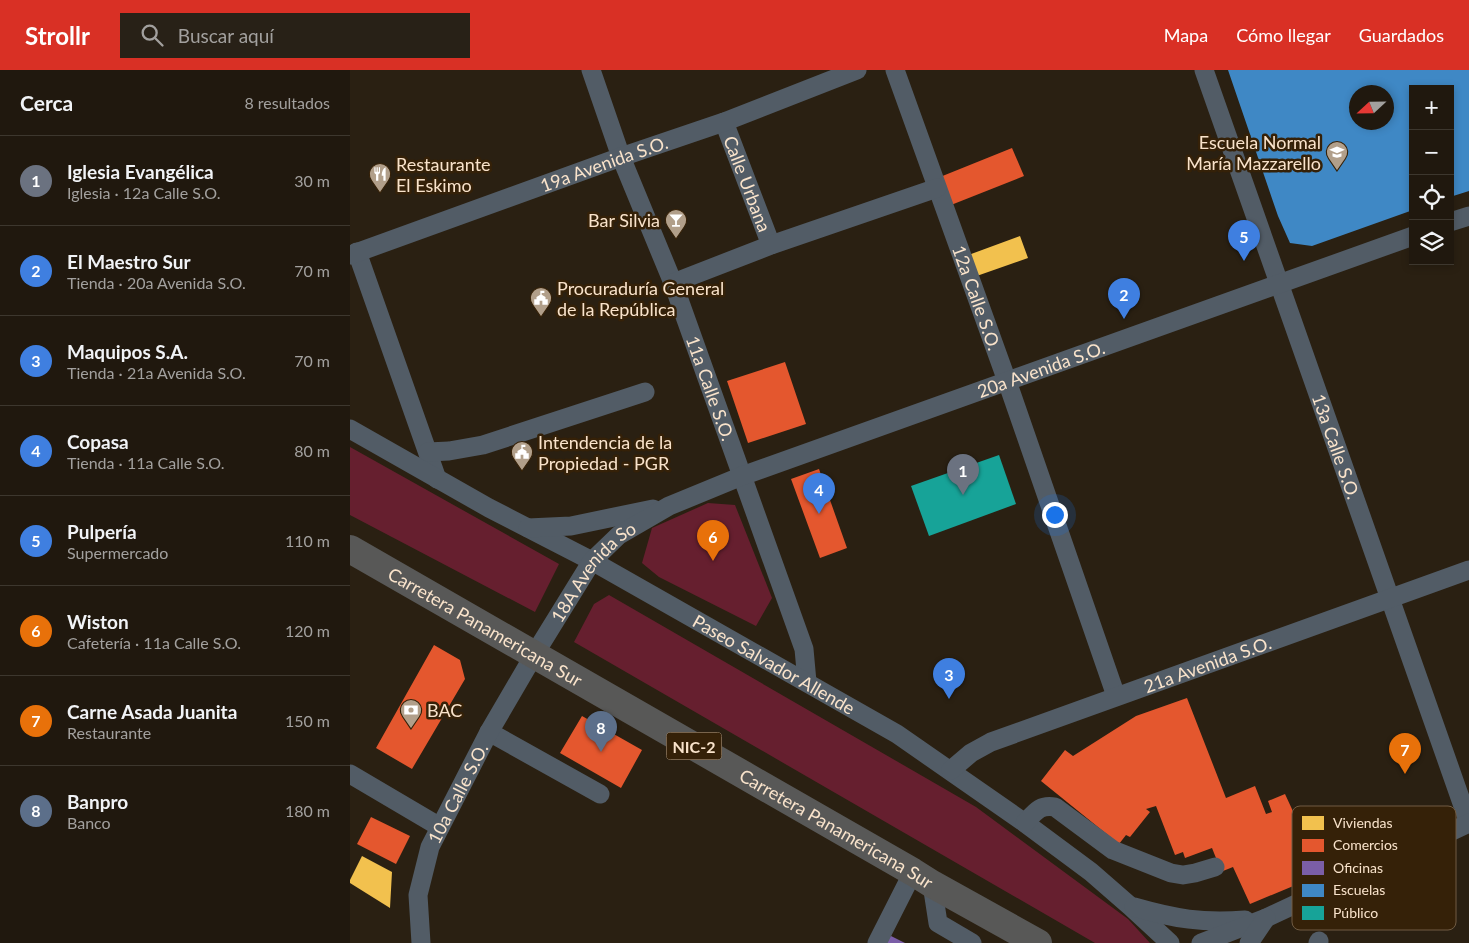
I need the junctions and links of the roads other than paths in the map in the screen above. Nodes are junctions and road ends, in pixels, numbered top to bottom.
1 (591, 70) edge
2 (858, 70) edge
3 (895, 70) edge
4 (1204, 70) edge
5 (724, 122) junction
6 (621, 157) junction
7 (937, 188) junction
8 (1469, 216) edge
9 (1454, 221) edge
10 (1409, 237) edge
11 (770, 245) junction
12 (353, 254) edge
13 (1280, 283) junction
14 (673, 284) junction
15 (1007, 382) junction
16 (645, 392) dead end
17 (350, 429) edge
18 (428, 452) junction
19 (742, 476) junction
20 (437, 479) junction
21 (669, 506) junction
22 (526, 528) junction
23 (350, 548) edge
24 (592, 561) junction
25 (1469, 570) edge
26 (1391, 598) junction
27 (534, 655) junction
28 (808, 682) junction
29 (1116, 696) junction
30 (489, 732) junction
31 (951, 770) junction
32 (350, 774) edge
33 (600, 794) dead end
34 (1025, 823) junction
35 (1469, 823) edge
36 (440, 827) junction
37 (1456, 829) edge
38 (1113, 850) junction
39 (1215, 867) dead end
40 (1090, 872) junction
41 (922, 878) junction
42 (1130, 906) junction
43 (1292, 906) edge
44 (1266, 918) junction
45 (421, 943) edge
46 (877, 943) edge
47 (972, 943) edge
48 (1038, 943) edge
49 (1170, 943) edge
50 (1201, 943) edge
51 (1249, 943) edge

1 - 6 street, 11a Calle S.O.
2 - 5 street, 19a Avenida S.O.
3 - 7 street, 12a Calle S.O.
4 - 13 street, 13a Calle S.O.
5 - 6 street, 19a Avenida S.O.
5 - 11 street, Calle Urbana
6 - 12 street, 19a Avenida S.O.
6 - 14 street, 11a Calle S.O.
7 - 11 street
7 - 15 street, 12a Calle S.O.
8 - 9 street
10 - 13 street, 20a Avenida S.O.
11 - 14 street
12 - 18 street
13 - 15 street, 20a Avenida S.O.
13 - 26 street, 13a Calle S.O.
14 - 19 street, 11a Calle S.O.
15 - 19 street, 20a Avenida S.O.
15 - 29 street, 12a Calle S.O.
16 - 18 street
17 - 20 street, Paseo Salvador Allende
18 - 20 street
19 - 21 street, 20a Avenida S.O.
19 - 28 street, 11a Calle S.O.
20 - 22 street, Paseo Salvador Allende
21 - 22 street
21 - 24 street, 18A Avenida So
22 - 24 street, Paseo Salvador Allende
23 - 27 highway, Carretera Panamericana Sur / NIC-2
24 - 27 street, 18A Avenida So
24 - 28 street, Paseo Salvador Allende
25 - 26 street, 21a Avenida S.O.
26 - 29 street, 21a Avenida S.O.
26 - 35 street, 13a Calle S.O.
27 - 30 street, 10a Calle S.O.
27 - 41 highway, Carretera Panamericana Sur / NIC-2
28 - 31 street, Paseo Salvador Allende
29 - 31 street, 21a Avenida S.O.
30 - 33 street
30 - 36 street, 10a Calle S.O.
31 - 34 street, Paseo Salvador Allende
32 - 36 street
34 - 38 street
34 - 40 street, Paseo Salvador Allende
35 - 37 street
36 - 45 street, 10a Calle S.O.
38 - 39 street
38 - 40 street
40 - 42 street, Paseo Salvador Allende
41 - 46 street
41 - 47 street
41 - 48 highway, Carretera Panamericana Sur / NIC-2
42 - 44 street
42 - 49 street, Paseo Salvador Allende
43 - 44 street
44 - 50 street
44 - 51 street

